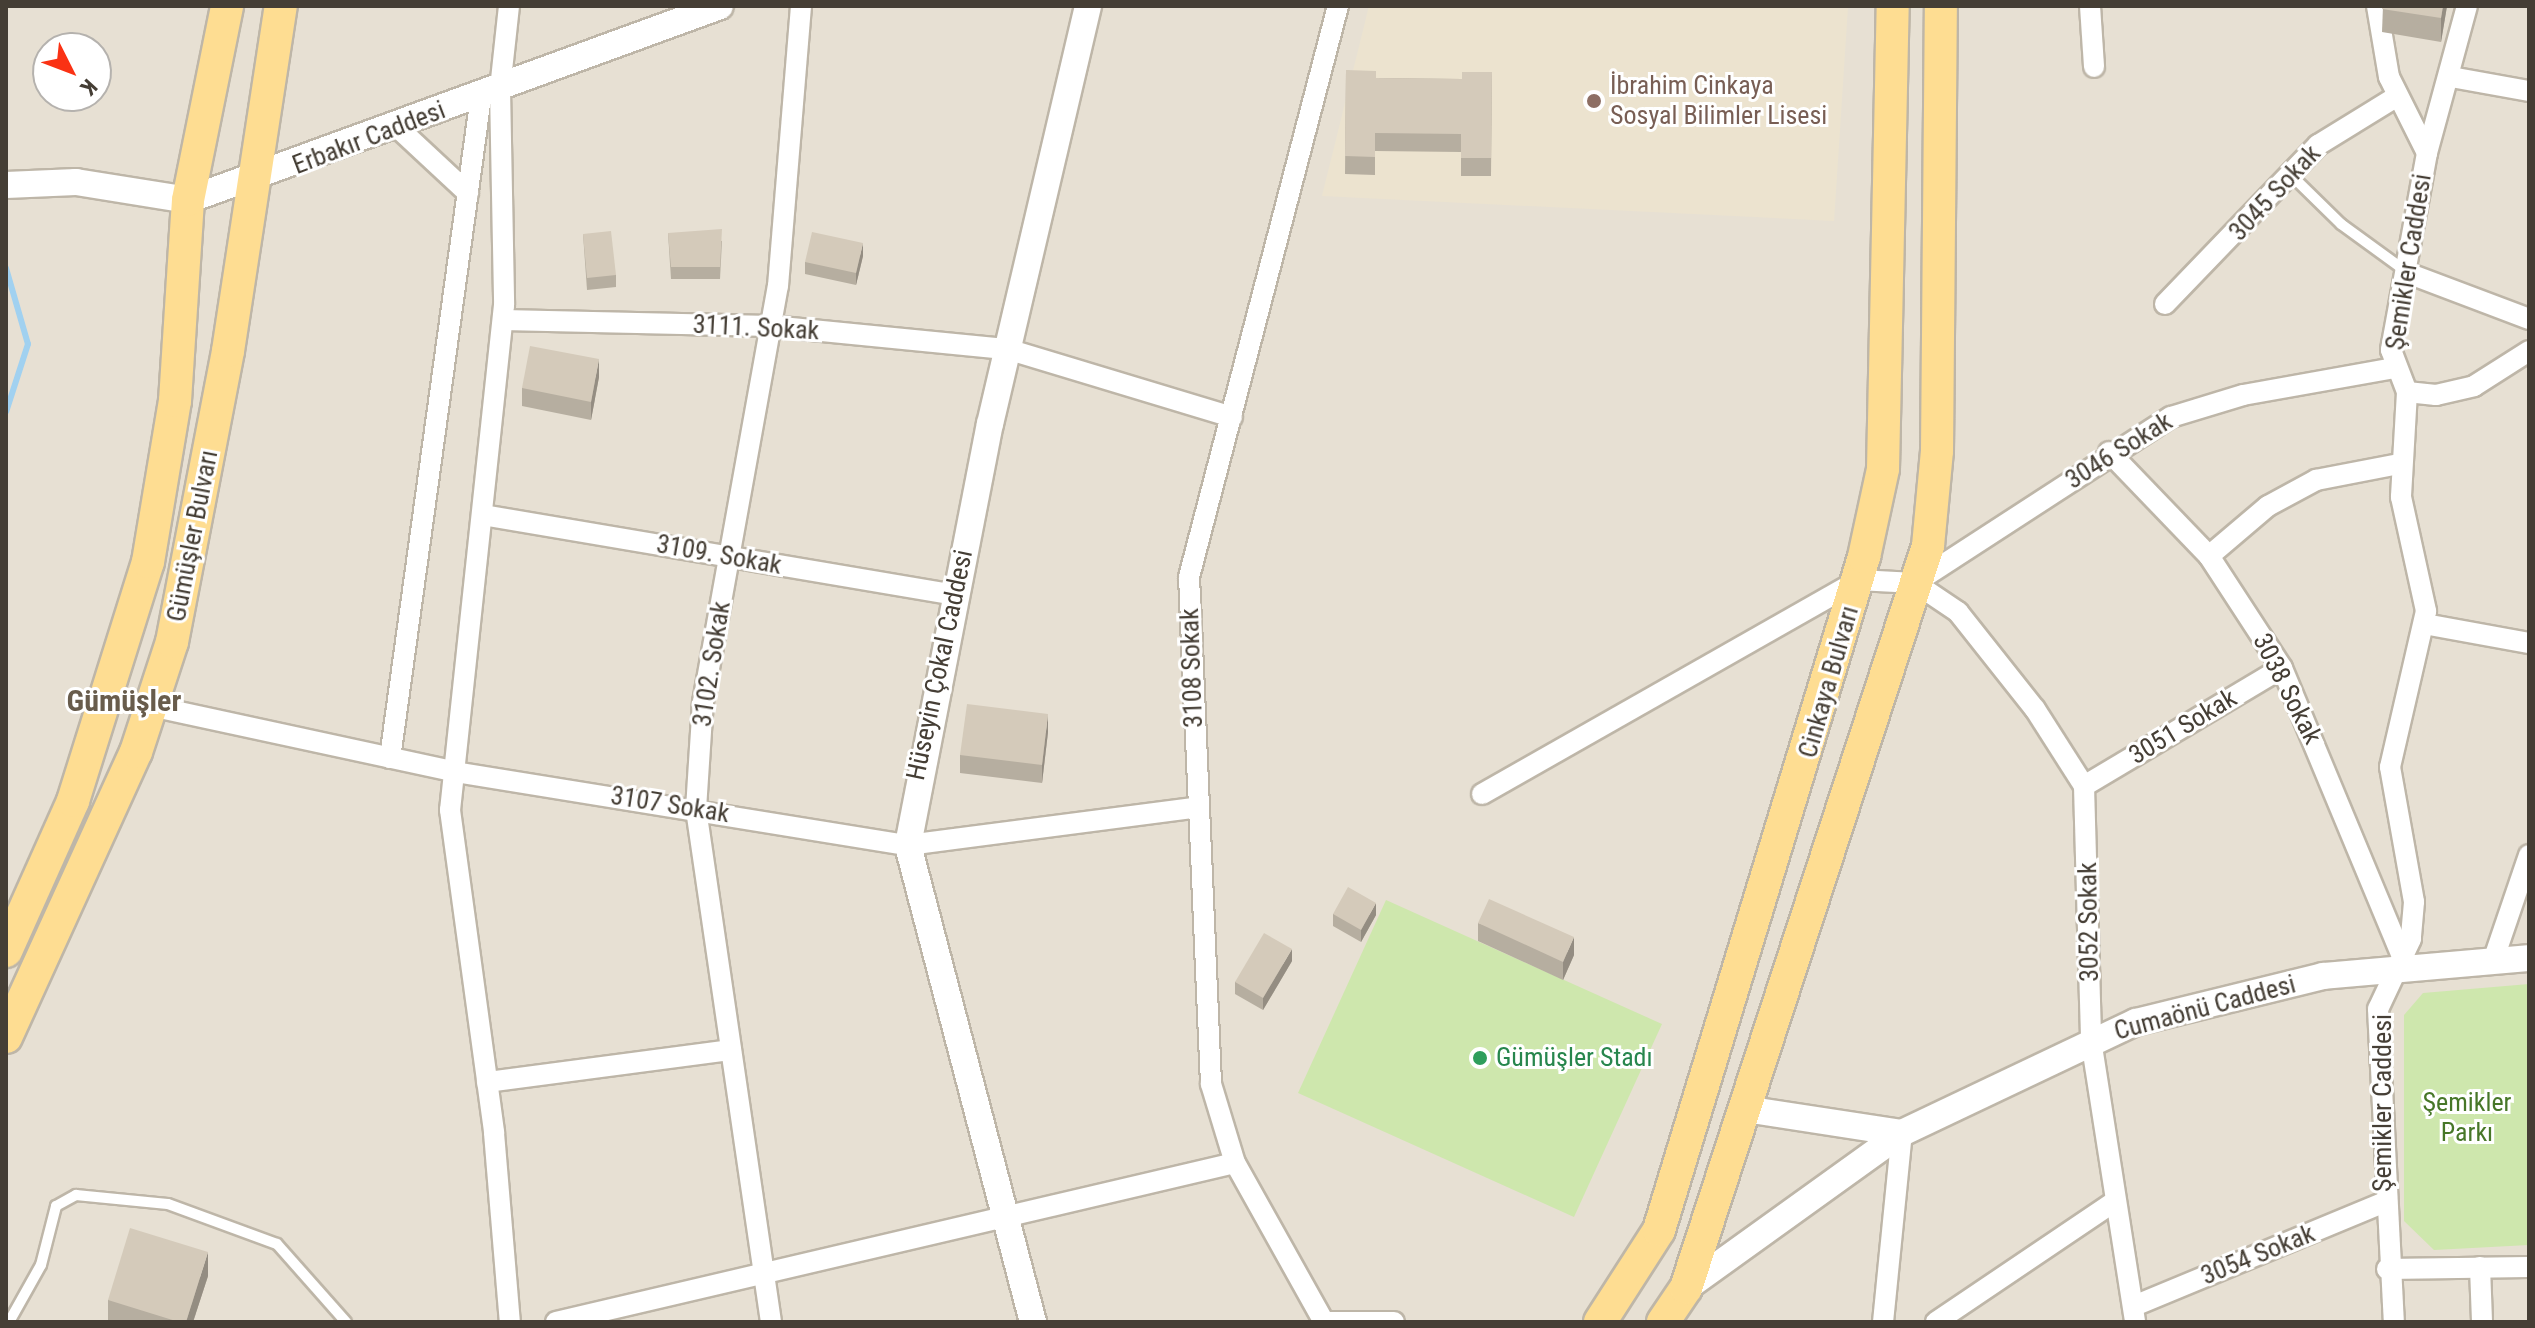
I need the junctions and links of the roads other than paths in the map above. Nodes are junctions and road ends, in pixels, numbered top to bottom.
1 (227, 6) edge
2 (281, 6) edge
3 (509, 6) edge
4 (720, 6) edge
5 (801, 6) edge
6 (1088, 6) edge
7 (1338, 6) edge
8 (1893, 6) edge
9 (1941, 6) edge
10 (2090, 6) edge
11 (2377, 6) edge
12 (2467, 6) edge
13 (2094, 67) dead end
14 (2451, 77) junction
15 (2529, 91) edge
16 (491, 92) junction
17 (2396, 97) junction
18 (397, 127) junction
19 (2427, 153) junction
20 (2292, 176) junction
21 (254, 181) junction
22 (6, 185) edge
23 (468, 193) junction
24 (188, 200) junction
25 (2410, 274) junction
26 (2165, 304) dead end
27 (2529, 319) edge
28 (503, 320) junction
29 (771, 326) junction
30 (1007, 349) junction
31 (2529, 351) edge
32 (2394, 368) junction
33 (2407, 392) junction
34 (1232, 417) junction
35 (2109, 452) junction
36 (2399, 464) junction
37 (483, 515) junction
38 (729, 556) junction
39 (2209, 556) junction
40 (1858, 580) junction
41 (1915, 583) junction
42 (955, 595) junction
43 (2424, 624) junction
44 (2529, 643) edge
45 (2282, 668) junction
46 (151, 706) junction
47 (390, 758) junction
48 (455, 772) junction
49 (2084, 786) junction
50 (1482, 794) dead end
51 (1194, 808) junction
52 (696, 809) junction
53 (908, 845) junction
54 (2529, 855) edge
55 (6, 951) edge
56 (2529, 958) edge
57 (2493, 961) junction
58 (2405, 964) junction
59 (6, 1037) edge
60 (2091, 1040) junction
61 (731, 1050) junction
62 (487, 1082) junction
63 (1745, 1109) junction
64 (1902, 1133) junction
65 (1235, 1163) junction
66 (2114, 1202) junction
67 (2383, 1203) junction
68 (1006, 1221) junction
69 (2480, 1267) junction
70 (2529, 1267) edge
71 (763, 1268) junction
72 (2387, 1269) junction
73 (1686, 1288) junction
74 (2134, 1314) edge
75 (9, 1322) edge
76 (346, 1322) edge
77 (510, 1322) edge
78 (556, 1322) edge
79 (771, 1322) edge
80 (1033, 1322) edge
81 (1324, 1322) edge
82 (1394, 1322) edge
83 (1600, 1322) edge
84 (1663, 1322) edge
85 (1883, 1322) edge
86 (1936, 1322) edge
87 (2394, 1322) edge
88 (2482, 1322) edge

1 - 24 main road, Gümüşler Bulvarı
2 - 21 main road, Gümüşler Bulvarı
3 - 16 street
4 - 16 street, Erbakır Caddesi
5 - 29 street, 3102. Sokak
6 - 30 street, Hüseyin Çokal Caddesi
7 - 34 street, 3108 Sokak
8 - 40 main road, Cinkaya Bulvarı
9 - 41 main road, Cinkaya Bulvarı
10 - 13 street
11 - 17 street, Şemikler Caddesi
12 - 14 street
14 - 15 street
14 - 19 street
16 - 18 street, Erbakır Caddesi
16 - 23 street
16 - 28 street
17 - 19 street, Şemikler Caddesi
17 - 20 street, 3045 Sokak
18 - 21 street, Erbakır Caddesi
18 - 23 street
19 - 25 street, Şemikler Caddesi
20 - 25 lane
20 - 26 street, 3045 Sokak
21 - 24 street, Erbakır Caddesi
21 - 46 main road, Gümüşler Bulvarı
22 - 24 street, Erbakır Caddesi
23 - 47 street
24 - 55 main road, Gümüşler Bulvarı
25 - 27 street
25 - 32 street, Şemikler Caddesi
28 - 29 street, 3111. Sokak
28 - 37 street
29 - 30 street, 3111. Sokak
29 - 38 street, 3102. Sokak
30 - 34 street, 3111. Sokak
30 - 42 street, Hüseyin Çokal Caddesi
31 - 33 street
32 - 33 street, Şemikler Caddesi
32 - 35 street, 3046 Sokak
33 - 36 street, Şemikler Caddesi
34 - 51 street, 3108 Sokak
35 - 39 street, 3038 Sokak
35 - 41 street, 3046 Sokak
36 - 39 street
36 - 43 street, Şemikler Caddesi
37 - 38 street, 3109. Sokak
37 - 48 street
38 - 42 street, 3109. Sokak
38 - 52 street, 3102. Sokak
39 - 45 street, 3038 Sokak
40 - 41 street
40 - 50 street
40 - 83 main road, Cinkaya Bulvarı
41 - 49 street
41 - 63 main road, Cinkaya Bulvarı
42 - 53 street, Hüseyin Çokal Caddesi
43 - 44 street
43 - 58 street, Şemikler Caddesi
45 - 49 street, 3051 Sokak
45 - 58 street, 3038 Sokak
46 - 47 street, 3107 Sokak
46 - 59 main road, Gümüşler Bulvarı
47 - 48 street, 3107 Sokak
48 - 52 street, 3107 Sokak
48 - 62 street
49 - 60 street, 3052 Sokak
51 - 53 street, 3107 Sokak
51 - 65 street, 3108 Sokak
52 - 53 street, 3107 Sokak
52 - 61 street, 3102. Sokak
53 - 68 street, Hüseyin Çokal Caddesi
54 - 57 street
56 - 57 street, Cumaönü Caddesi
57 - 58 street, Cumaönü Caddesi
58 - 60 street, Cumaönü Caddesi
58 - 67 street, Şemikler Caddesi
60 - 64 street, Cumaönü Caddesi
60 - 66 street, 3052 Sokak
61 - 62 street
61 - 71 street, 3102. Sokak
62 - 77 street
63 - 64 street
63 - 73 main road, Cinkaya Bulvarı
64 - 73 street, Cumaönü Caddesi
64 - 85 street
65 - 68 street
65 - 81 street, 3108 Sokak
66 - 74 street, 3052 Sokak
66 - 86 street
67 - 72 street, Şemikler Caddesi
67 - 74 street, 3054 Sokak
68 - 71 street
68 - 80 street, Hüseyin Çokal Caddesi
69 - 70 street
69 - 72 street
69 - 88 street
71 - 78 street
71 - 79 street, 3102. Sokak
72 - 87 street, Şemikler Caddesi
73 - 84 main road, Cinkaya Bulvarı
75 - 76 lane
81 - 82 street

